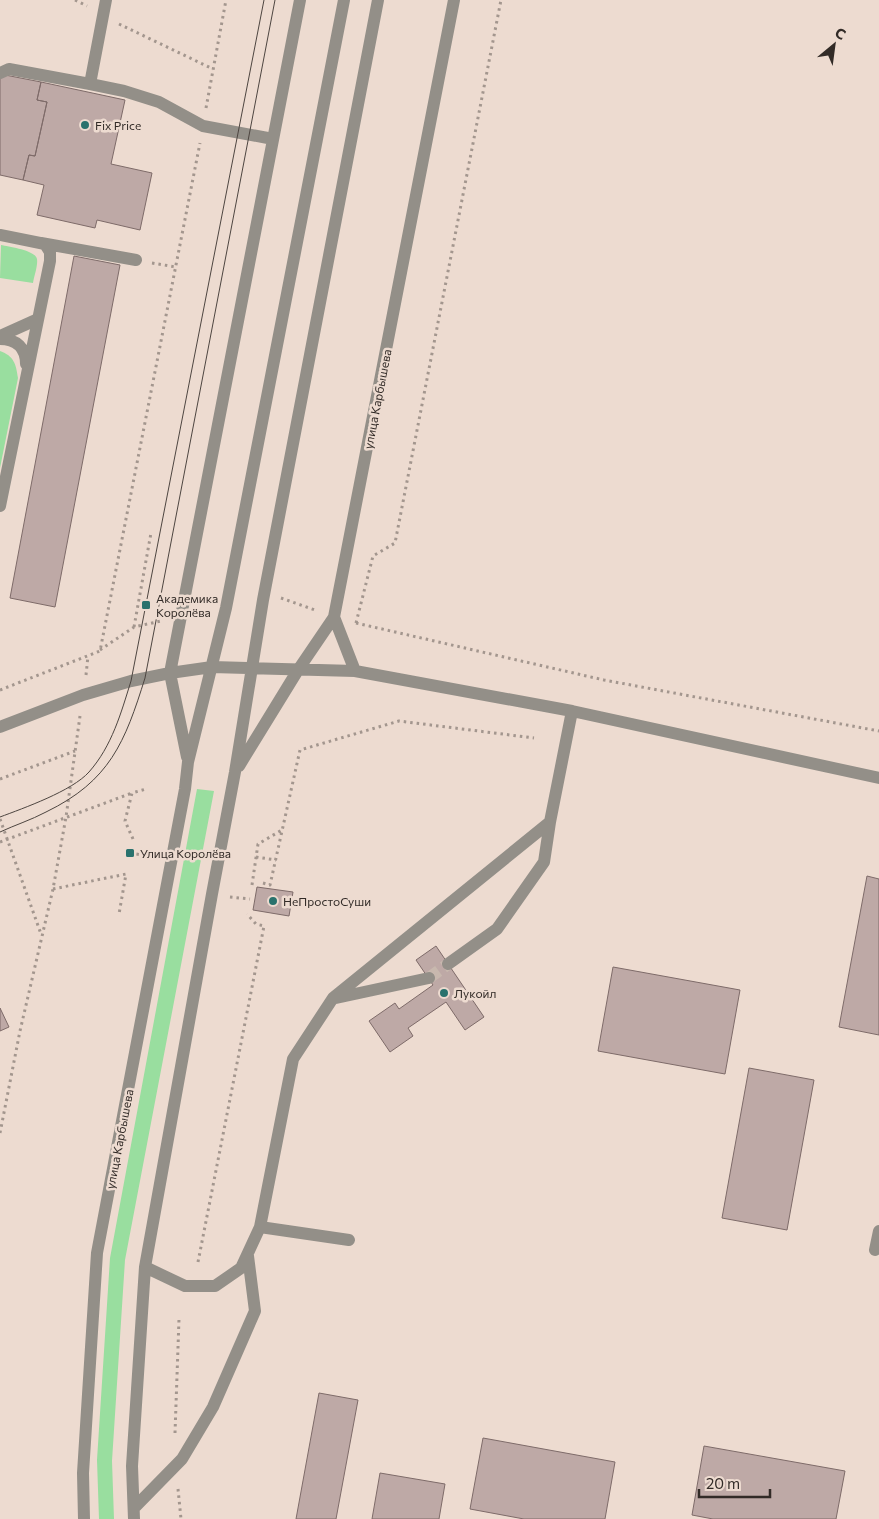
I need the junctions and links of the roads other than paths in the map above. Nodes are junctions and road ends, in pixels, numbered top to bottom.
1 (106, 0) edge
2 (300, 0) edge
3 (344, 0) edge
4 (378, 0) edge
5 (454, 0) edge
6 (0, 73) edge
7 (90, 84) junction
8 (273, 139) junction
9 (0, 235) edge
10 (46, 244) junction
11 (136, 260) road end
12 (38, 319) junction
13 (0, 337) edge
14 (26, 373) junction
15 (0, 506) edge
16 (334, 617) junction
17 (212, 667) junction
18 (252, 668) junction
19 (298, 670) junction
20 (355, 671) junction
21 (170, 673) junction
22 (572, 711) junction
23 (0, 727) edge
24 (188, 762) junction
25 (235, 772) junction
26 (879, 778) edge
27 (550, 822) junction
28 (448, 964) tunnel mouth
29 (429, 978) tunnel mouth
30 (333, 998) junction
31 (260, 1227) junction
32 (879, 1231) edge
33 (349, 1240) dead end
34 (875, 1250) dead end
35 (248, 1255) junction
36 (145, 1267) junction
37 (134, 1514) edge
38 (84, 1519) edge

1 - 7 street
2 - 8 street, улица Карбышева
3 - 17 street, улица Карбышева
4 - 18 street, улица Карбышева
5 - 16 street, улица Карбышева
6 - 7 street
7 - 8 street
8 - 21 street, улица Карбышева
9 - 10 street
10 - 11 street
10 - 12 street
12 - 13 street
12 - 14 street
13 - 14 street
14 - 15 street
16 - 19 street, улица Карбышева
16 - 20 street
17 - 18 street
17 - 21 street
17 - 24 street, улица Карбышева
18 - 19 street
18 - 25 street, улица Карбышева
19 - 20 street
19 - 25 street, улица Карбышева
20 - 22 street
21 - 23 street
21 - 24 street, улица Карбышева
22 - 26 street
22 - 27 street
24 - 38 street, улица Карбышева
25 - 36 street, улица Карбышева
27 - 28 street
27 - 30 street
29 - 30 street
30 - 31 street
31 - 33 street
31 - 35 street
32 - 34 street
35 - 36 street
35 - 37 street
36 - 37 street, улица Карбышева

